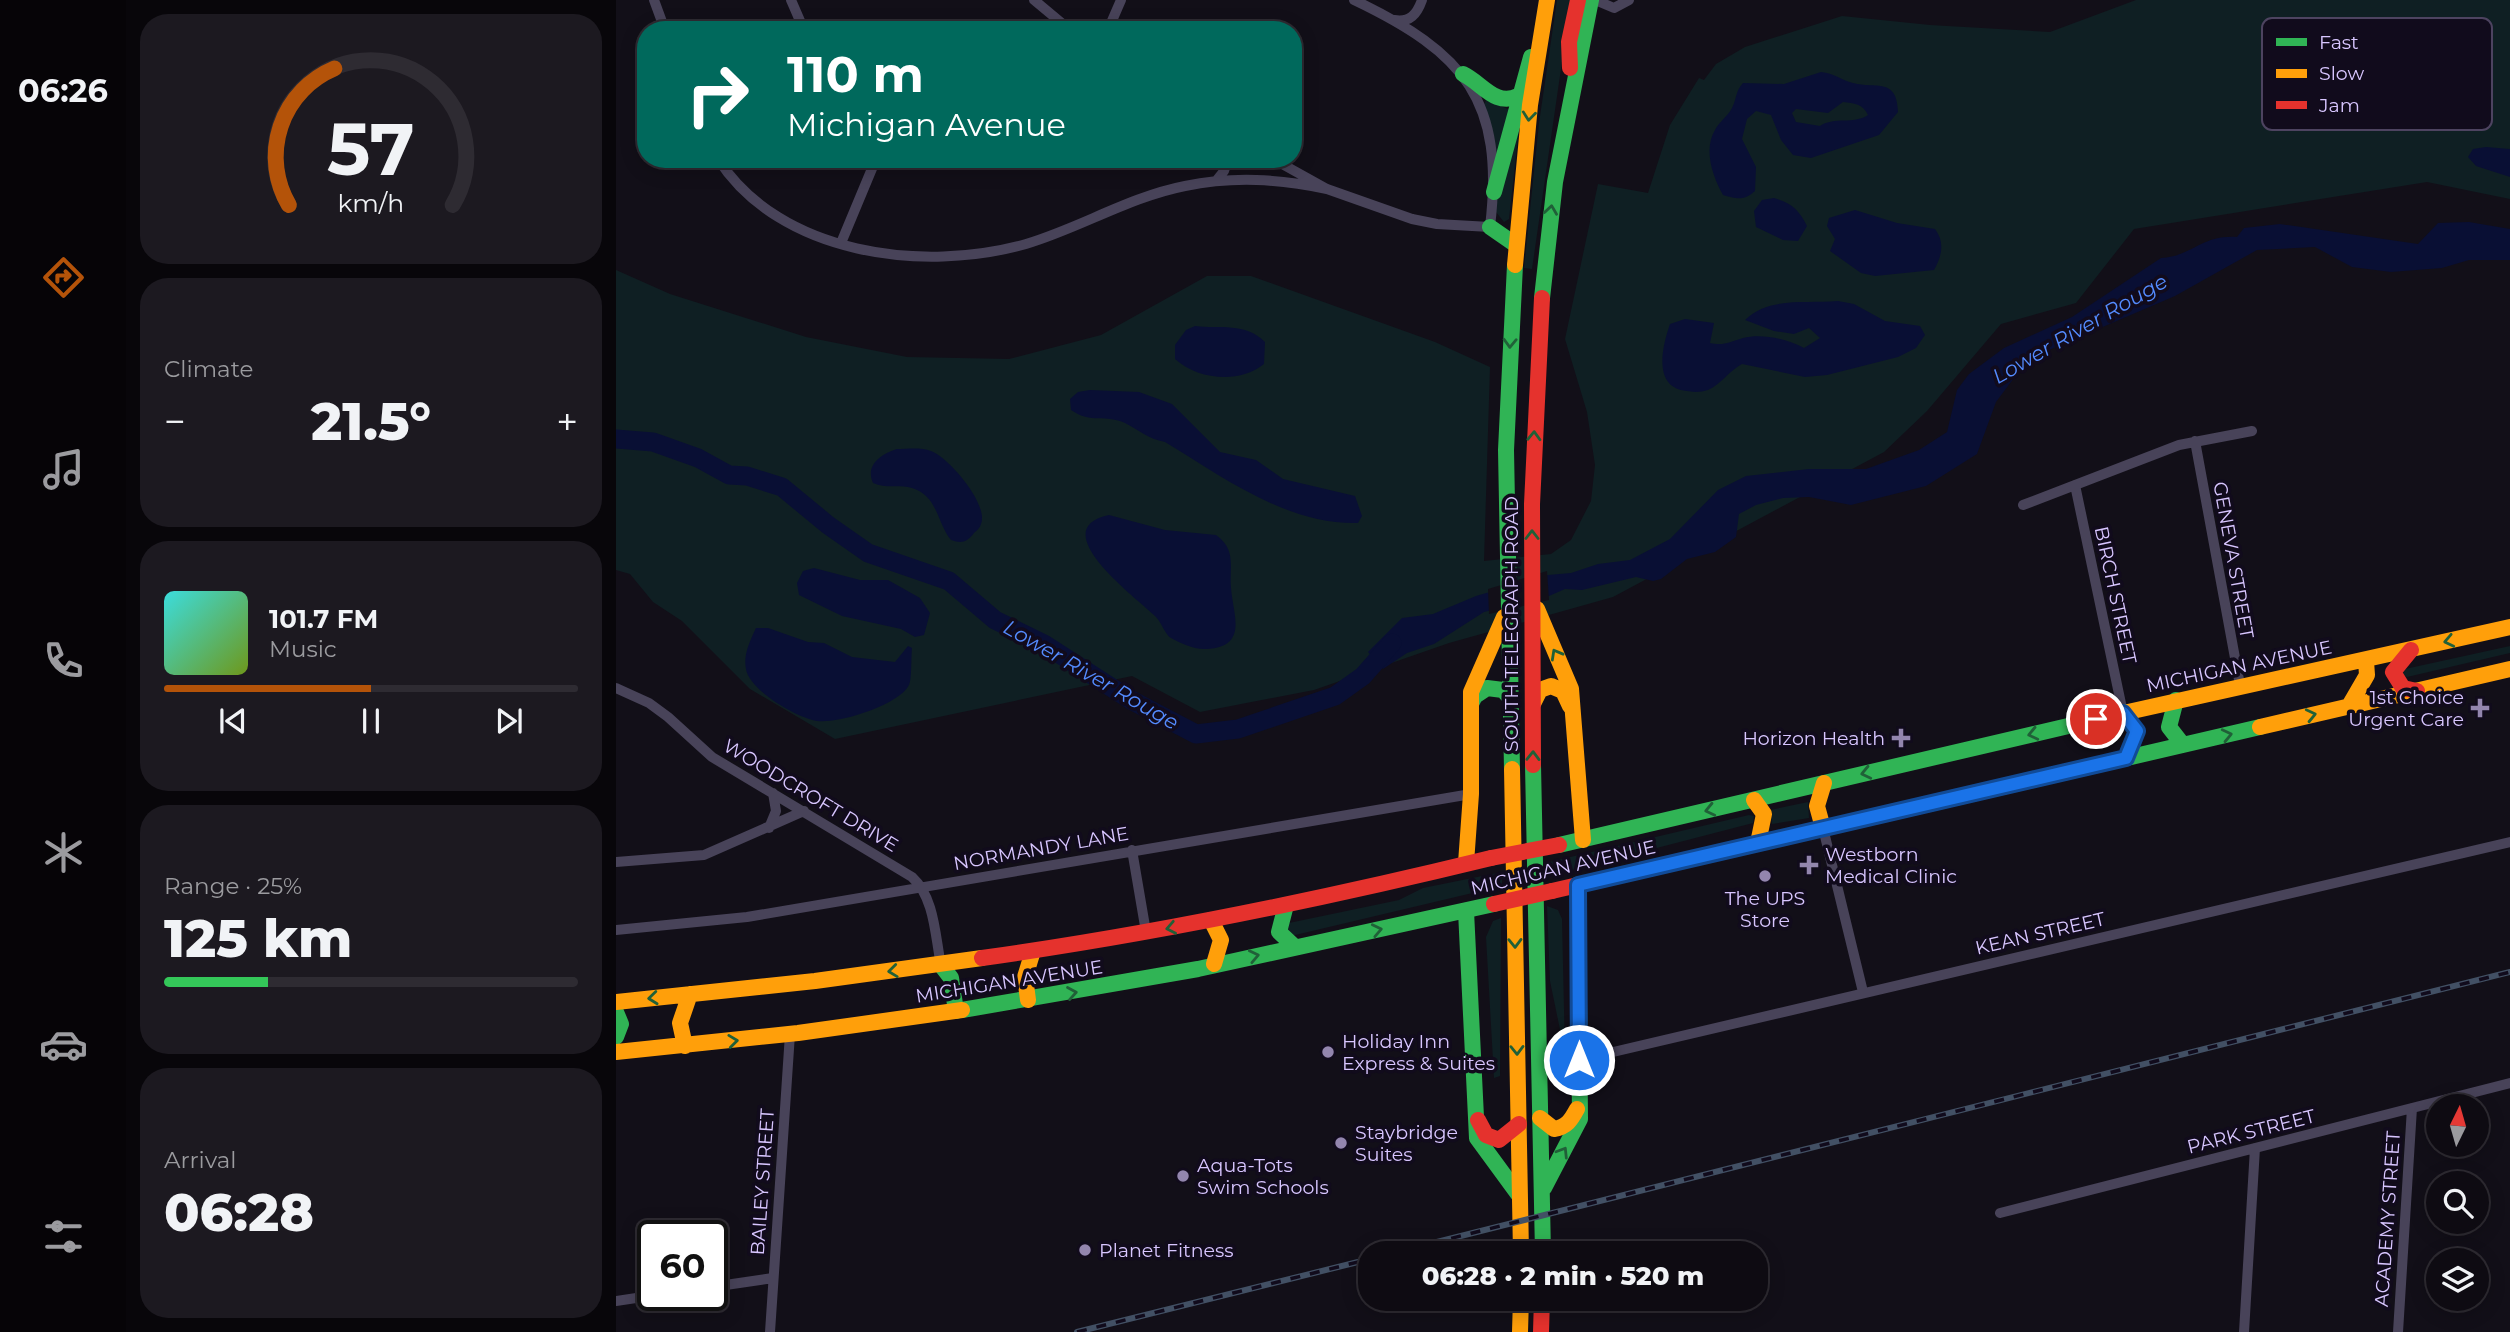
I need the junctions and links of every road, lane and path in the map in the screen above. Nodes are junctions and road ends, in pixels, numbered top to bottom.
1 (654, 0) edge
2 (791, 0) edge
3 (1034, 0) edge
4 (1121, 0) edge
5 (1354, 0) edge
6 (1422, 0) edge
7 (1547, 0) edge
8 (1578, 0) edge
9 (1593, 0) edge
10 (1629, 0) edge
11 (1390, 19) junction
12 (662, 21) edge
13 (800, 21) edge
14 (1059, 21) edge
15 (1112, 21) edge
16 (1541, 40) junction
17 (1464, 74) junction
18 (1518, 96) junction
19 (1571, 98) junction
20 (725, 168) edge
21 (872, 168) edge
22 (1225, 168) edge
23 (1289, 168) edge
24 (1216, 181) junction
25 (1327, 189) junction
26 (1494, 192) junction
27 (1489, 227) junction
28 (841, 243) junction
29 (1516, 245) junction
30 (2252, 431) dead end
31 (2194, 441) junction
32 (2075, 485) junction
33 (2023, 505) dead end
34 (1534, 601) junction
35 (1507, 611) junction
36 (2510, 627) edge
37 (2411, 650) junction
38 (2366, 661) junction
39 (2510, 669) edge
40 (2240, 685) junction
41 (616, 688) edge
42 (2417, 691) junction
43 (1510, 698) junction
44 (2176, 700) junction
45 (1533, 704) junction
46 (1470, 706) junction
47 (2349, 706) junction
48 (1572, 708) junction
49 (2123, 713) junction
50 (2183, 745) junction
51 (2126, 758) junction
52 (1824, 783) junction
53 (773, 793) junction
54 (1471, 794) junction
55 (1754, 800) junction
56 (804, 811) junction
57 (769, 828) junction
58 (1823, 828) junction
59 (1583, 840) junction
60 (2510, 842) edge
61 (1758, 843) junction
62 (1132, 850) junction
63 (616, 862) edge
64 (1466, 863) junction
65 (1578, 885) junction
66 (922, 887) junction
67 (1286, 905) junction
68 (1466, 911) junction
69 (1211, 920) junction
70 (616, 930) edge
71 (1146, 932) junction
72 (1295, 947) junction
73 (1033, 951) junction
74 (1214, 964) junction
75 (941, 965) junction
76 (1863, 992) junction
77 (690, 994) junction
78 (1028, 1000) junction
79 (616, 1002) edge
80 (956, 1011) junction
81 (616, 1012) edge
82 (790, 1034) junction
83 (616, 1037) edge
84 (685, 1046) junction
85 (616, 1052) edge
86 (1579, 1060) junction
87 (2510, 1083) edge
88 (1580, 1104) junction
89 (2412, 1108) junction
90 (1477, 1118) junction
91 (1540, 1118) junction
92 (1519, 1124) junction
93 (2255, 1148) junction
94 (1520, 1196) junction
95 (1542, 1199) junction
96 (2000, 1213) dead end
97 (1521, 1241) edge
98 (1543, 1241) edge
99 (773, 1278) junction
100 (728, 1285) edge
101 (637, 1298) edge
102 (616, 1301) edge
103 (1521, 1311) edge
104 (1542, 1311) edge
105 (770, 1332) edge
106 (1520, 1332) edge
107 (1541, 1332) edge
108 (2244, 1332) edge
109 (2398, 1332) edge

1 - 12 street
2 - 13 street
3 - 14 street
4 - 15 street
5 - 11 street
6 - 11 street
7 - 16 main road, SOUTH TELEGRAPH ROAD
8 - 19 main road
9 - 10 street
9 - 19 main road, SOUTH TELEGRAPH ROAD
11 - 17 street
16 - 18 main road
16 -> 29 main road, SOUTH TELEGRAPH ROAD
17 - 18 main road
17 - 26 street
18 - 26 main road
34 -> 19 main road, SOUTH TELEGRAPH ROAD
20 - 28 street
21 - 28 street
22 - 24 street
23 - 25 street
24 - 25 street
24 - 28 street
25 - 27 street
26 - 27 street
27 - 29 main road
29 -> 35 main road, SOUTH TELEGRAPH ROAD
30 - 31 street
31 - 32 street
31 - 40 street, GENEVA STREET
32 - 33 street
32 - 49 street, BIRCH STREET
34 - 45 main road, SOUTH TELEGRAPH ROAD
48 -> 34 main road
35 - 43 main road, SOUTH TELEGRAPH ROAD
35 - 46 main road
36 -> 37 main road, MICHIGAN AVENUE
37 - 38 main road, MICHIGAN AVENUE
37 - 42 main road
38 - 40 main road, MICHIGAN AVENUE
38 - 47 main road
39 - 42 main road, MICHIGAN AVENUE
40 - 44 main road, MICHIGAN AVENUE
41 - 53 street, WOODCROFT DRIVE
42 - 47 main road, MICHIGAN AVENUE
43 - 46 main road
43 -> 92 main road, SOUTH TELEGRAPH ROAD
44 - 49 main road, MICHIGAN AVENUE
44 - 50 main road
45 - 48 main road
91 -> 45 main road, SOUTH TELEGRAPH ROAD
46 - 54 main road
50 -> 47 main road, MICHIGAN AVENUE
48 - 59 main road
49 - 51 main road
49 -> 52 main road, MICHIGAN AVENUE
50 - 51 main road, MICHIGAN AVENUE
51 - 58 main road, MICHIGAN AVENUE
52 - 55 main road, MICHIGAN AVENUE
52 - 58 main road
53 - 56 street, WOODCROFT DRIVE
53 - 57 street
54 - 62 street, NORMANDY LANE
54 - 64 main road
55 -> 59 main road, MICHIGAN AVENUE
55 - 61 main road
56 - 57 street
56 - 66 street, WOODCROFT DRIVE
57 - 63 street
58 - 61 main road, MICHIGAN AVENUE
58 - 76 street
59 - 64 main road, MICHIGAN AVENUE, bridge
60 - 76 street, KEAN STREET
61 - 65 main road, MICHIGAN AVENUE
62 - 66 street, NORMANDY LANE
62 - 71 street
64 - 67 main road, MICHIGAN AVENUE
65 - 68 main road, MICHIGAN AVENUE, bridge
65 - 86 main road
66 - 70 street, NORMANDY LANE
66 - 75 street
67 - 69 main road, MICHIGAN AVENUE
67 - 72 main road
72 -> 68 main road, MICHIGAN AVENUE
68 - 90 main road
69 -> 71 main road, MICHIGAN AVENUE
69 - 74 main road
71 - 73 main road, MICHIGAN AVENUE
74 -> 72 main road, MICHIGAN AVENUE
73 - 75 main road, MICHIGAN AVENUE
73 - 78 main road
78 -> 74 main road, MICHIGAN AVENUE
75 -> 77 main road, MICHIGAN AVENUE
75 - 80 main road
76 - 86 street, KEAN STREET
77 -> 79 main road, MICHIGAN AVENUE
77 - 84 main road
78 - 80 main road, MICHIGAN AVENUE
80 - 82 main road, MICHIGAN AVENUE
81 - 83 main road
84 -> 82 main road, MICHIGAN AVENUE
82 - 99 street, BAILEY STREET
84 - 85 main road, MICHIGAN AVENUE
86 - 88 main road
87 - 89 street, PARK STREET
88 - 91 main road
95 -> 88 main road
89 - 93 street, PARK STREET
89 - 109 street, ACADEMY STREET
90 - 92 main road
90 - 94 main road
91 - 95 main road, SOUTH TELEGRAPH ROAD
92 - 94 main road, SOUTH TELEGRAPH ROAD
93 - 96 street, PARK STREET
93 - 108 street
94 - 97 main road, SOUTH TELEGRAPH ROAD
95 - 98 main road, SOUTH TELEGRAPH ROAD
99 - 100 street
99 - 105 street, BAILEY STREET
101 - 102 street
103 - 106 main road
104 - 107 main road

